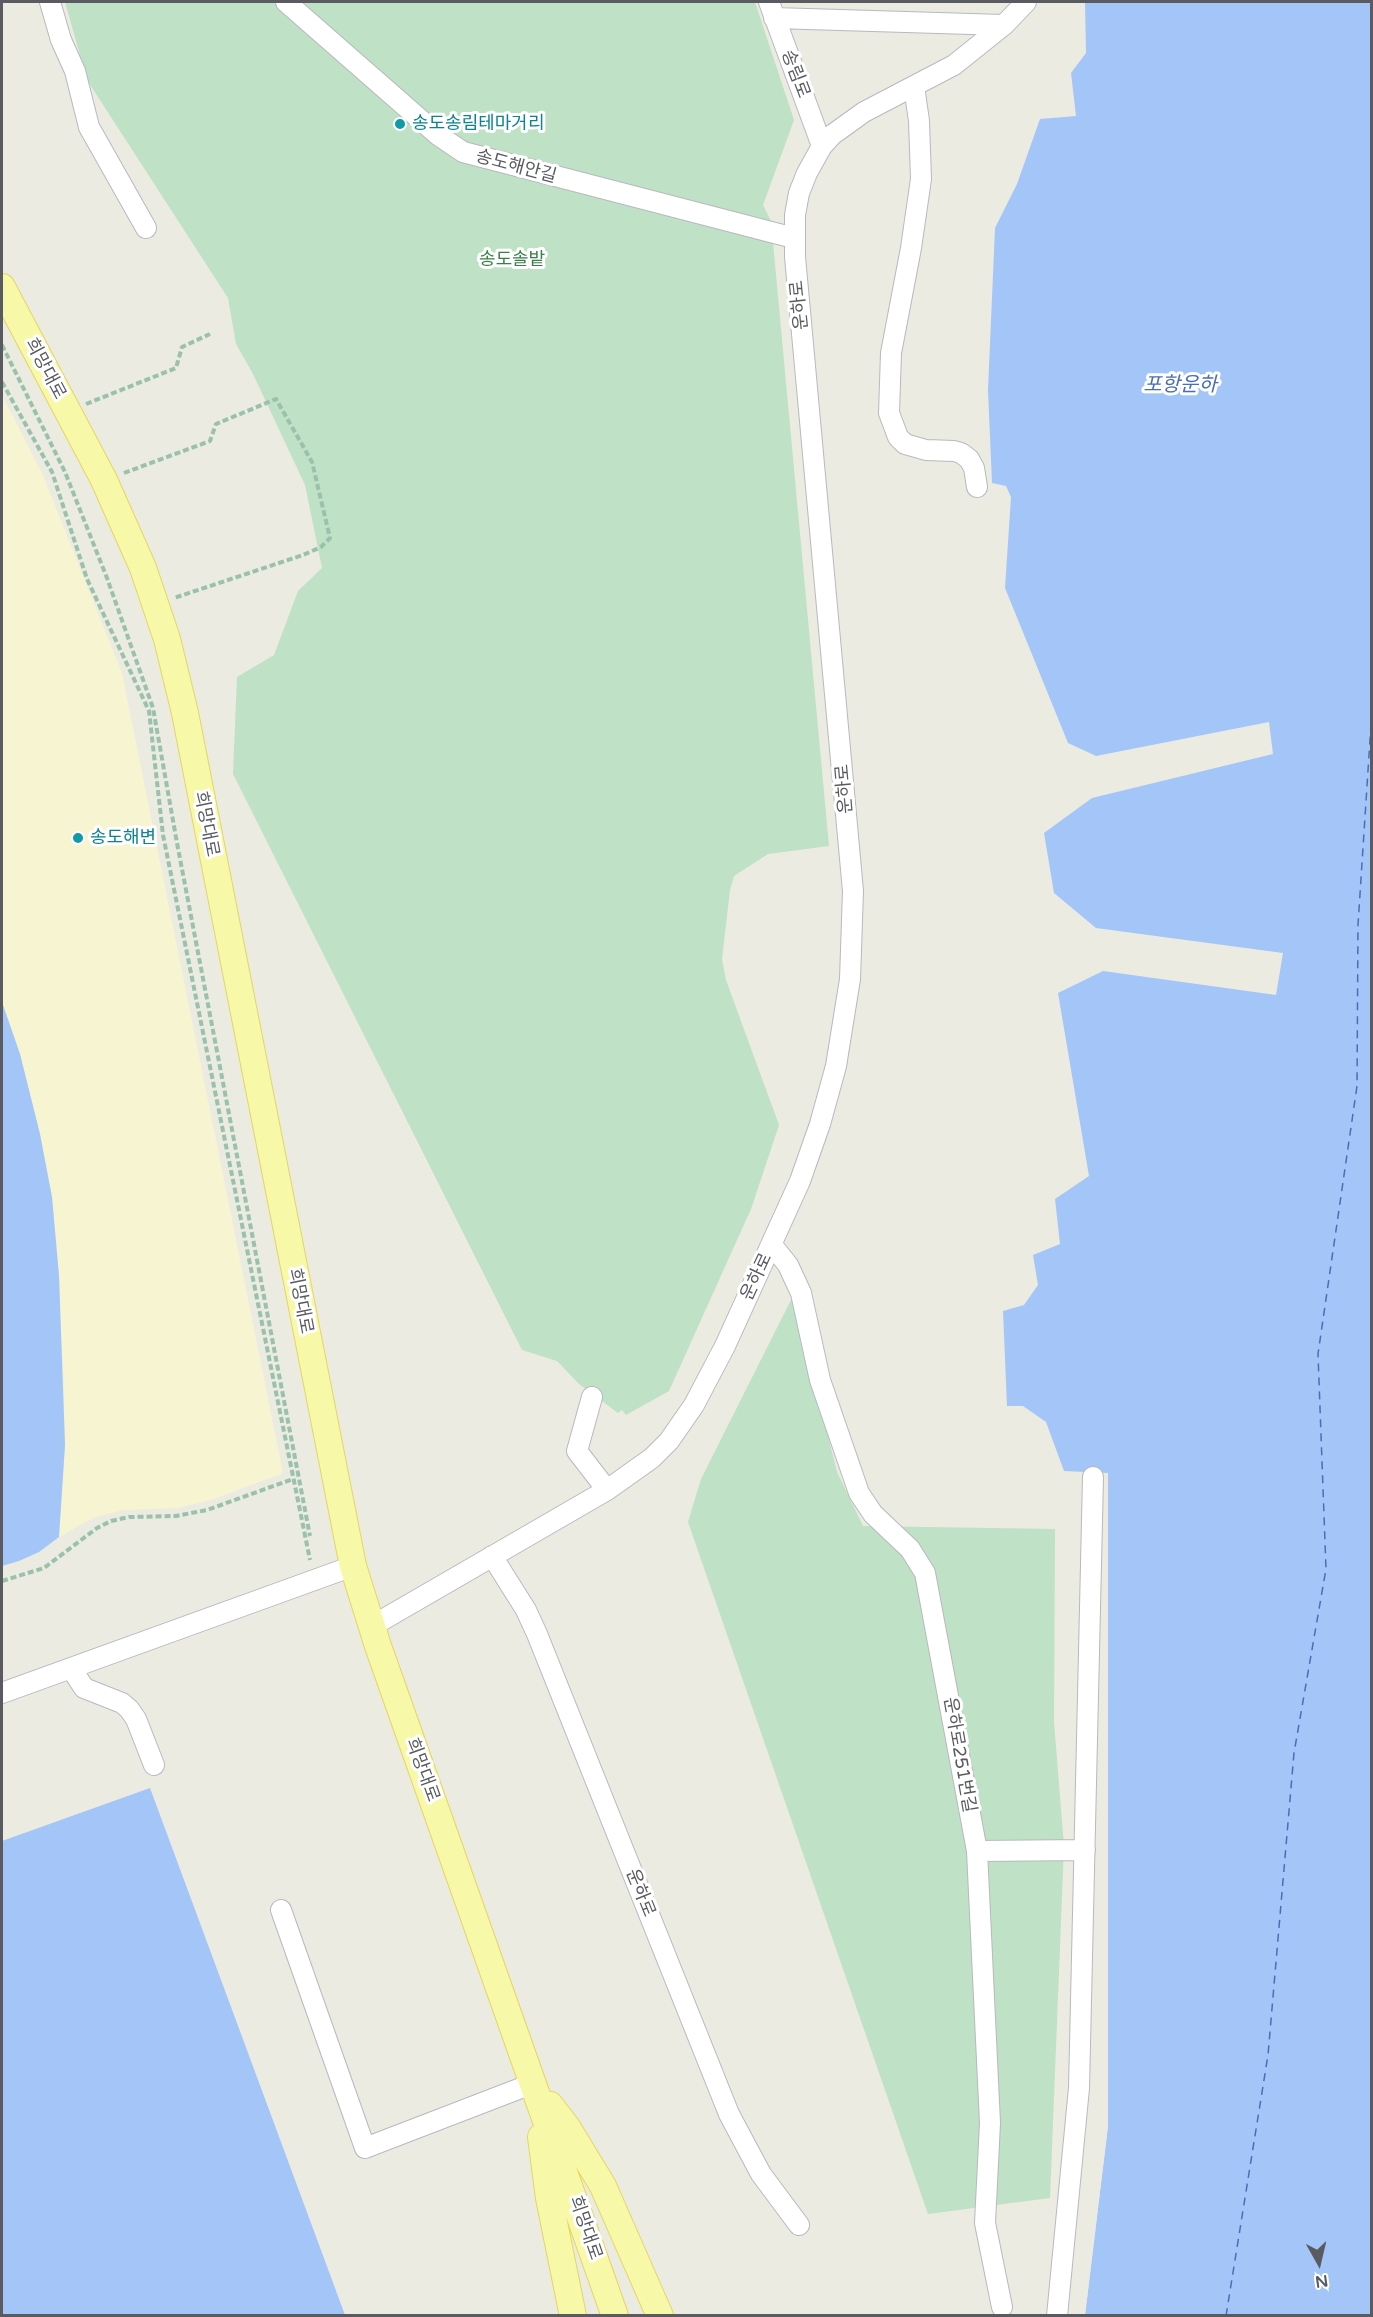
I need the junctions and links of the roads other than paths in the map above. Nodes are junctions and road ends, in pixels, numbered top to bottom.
1 (50, 2) edge
2 (286, 2) edge
3 (1026, 2) edge
4 (772, 10) edge
5 (1004, 25) junction
6 (914, 87) junction
7 (822, 146) junction
8 (146, 228) dead end
9 (794, 238) junction
10 (2, 287) edge
11 (977, 487) dead end
12 (772, 1245) junction
13 (592, 1397) dead end
14 (1093, 1478) dead end
15 (607, 1490) junction
16 (492, 1556) junction
17 (352, 1566) junction
18 (372, 1626) junction
19 (71, 1668) junction
20 (2, 1693) edge
21 (154, 1765) dead end
22 (1085, 1850) junction
23 (977, 1851) junction
24 (281, 1910) dead end
25 (534, 2083) junction
26 (799, 2225) dead end
27 (1002, 2307) dead end
28 (614, 2311) edge
29 (573, 2316) edge
30 (660, 2316) edge
31 (1057, 2316) edge

1 - 8 street
2 - 9 street, 송도해안길
3 - 5 street, 운하로
4 - 5 street
4 - 7 street, 송림로
5 - 6 street, 운하로
6 - 7 street, 운하로
6 - 11 street
7 - 9 street, 운하로
9 - 12 street, 운하로
10 - 17 main road, 희망대로
12 - 15 street, 운하로
12 - 23 street, 운하로251번길
13 - 15 street
14 - 22 street
15 - 16 street, 운하로
16 - 18 street, 운하로
16 - 26 street, 운하로
17 - 18 main road, 희망대로
17 - 19 street
18 - 25 main road, 희망대로
19 - 20 street
19 - 21 street
22 - 23 street
22 - 31 street
23 - 27 street, 운하로251번길
24 - 25 street
25 - 28 main road, 희망대로
25 - 29 main road
25 - 30 main road

